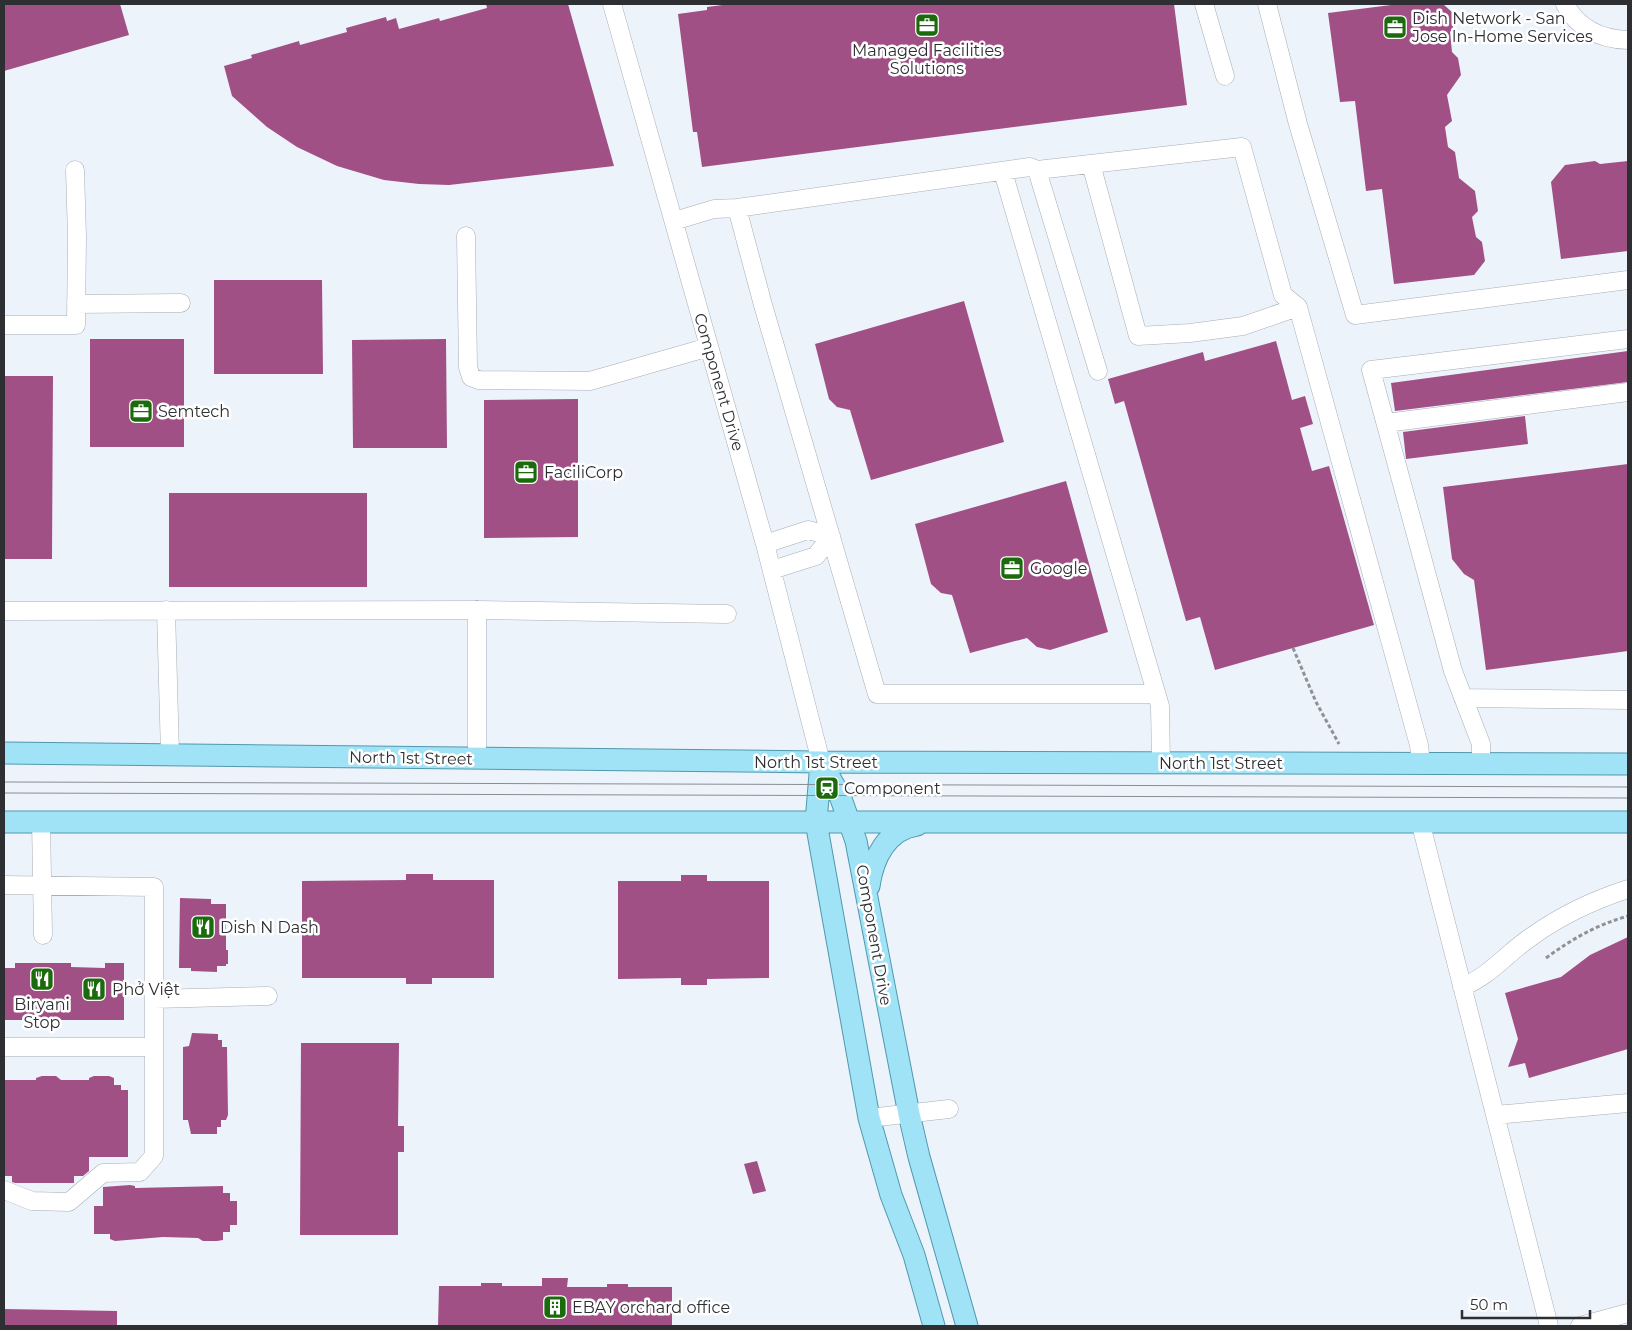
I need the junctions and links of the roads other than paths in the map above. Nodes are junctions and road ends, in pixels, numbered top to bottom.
1 (612, 4) edge
2 (1204, 4) edge
3 (1267, 4) edge
4 (1565, 4) edge
5 (1628, 40) edge
6 (1225, 76) dead end
7 (1091, 164) junction
8 (75, 170) dead end
9 (1037, 170) junction
10 (1003, 172) junction
11 (737, 208) junction
12 (674, 221) junction
13 (466, 236) dead end
14 (1628, 280) edge
15 (181, 303) dead end
16 (76, 304) junction
17 (1298, 307) junction
18 (4, 325) edge
19 (1628, 339) edge
20 (709, 347) junction
21 (1098, 371) dead end
22 (1628, 392) edge
23 (1386, 423) junction
24 (831, 536) junction
25 (765, 544) junction
26 (772, 570) junction
27 (166, 610) junction
28 (477, 610) junction
29 (4, 611) edge
30 (727, 614) dead end
31 (1156, 694) junction
32 (1463, 698) junction
33 (1628, 700) edge
34 (4, 753) edge
35 (170, 754) junction
36 (477, 759) junction
37 (821, 762) junction
38 (1161, 763) junction
39 (1420, 763) junction
40 (1481, 764) junction
41 (1628, 764) edge
42 (41, 821) junction
43 (1420, 821) junction
44 (4, 822) edge
45 (816, 822) junction
46 (851, 822) junction
47 (944, 822) junction
48 (1628, 822) edge
49 (4, 885) edge
50 (42, 886) junction
51 (1628, 889) edge
52 (868, 896) junction
53 (43, 935) dead end
54 (1462, 987) junction
55 (268, 996) dead end
56 (154, 999) junction
57 (4, 1047) edge
58 (154, 1047) junction
59 (1628, 1103) edge
60 (950, 1109) dead end
61 (909, 1114) junction
62 (1495, 1115) junction
63 (869, 1118) junction
64 (4, 1190) edge
65 (1628, 1312) edge
66 (934, 1326) edge
67 (967, 1326) edge
68 (1549, 1326) edge
69 (1580, 1326) edge

1 - 12 street, Component Drive
2 - 6 street
3 - 14 street
4 - 5 street
7 - 9 street
7 - 17 street
7 - 17 street
8 - 16 street
9 - 10 street
9 - 21 street
10 - 11 street
10 - 31 street
11 - 12 street
11 - 24 street
12 - 20 street, Component Drive
13 - 20 street
15 - 16 street
16 - 18 street
17 - 39 street
19 - 23 street
20 - 25 street, Component Drive
22 - 23 street
23 - 32 street
24 - 25 street
24 - 26 street
24 - 31 street
25 - 26 street, Component Drive
26 - 37 street, Component Drive
27 - 28 street
27 - 29 street
27 - 35 street
28 - 30 street
28 - 36 street
31 - 38 street
32 - 33 street
32 - 40 street
34 - 35 main road, North 1st Street
35 - 36 main road, North 1st Street
36 - 37 main road, North 1st Street
37 - 38 main road, North 1st Street
37 - 45 main road, Component Drive
37 - 46 main road, Component Drive
38 - 39 main road, North 1st Street
39 - 40 main road, North 1st Street
40 - 41 main road, North 1st Street
42 - 44 main road
42 - 45 main road
42 - 50 street
43 - 47 main road
43 - 48 main road
43 - 54 street
45 - 46 main road
45 - 63 main road, Component Drive
46 - 47 main road
46 - 52 main road, Component Drive
47 - 52 main road
49 - 50 street
50 - 53 street
50 - 56 street
51 - 54 street
52 - 61 main road, Component Drive
54 - 62 street
55 - 56 street
56 - 58 street
57 - 58 street
58 - 64 street
59 - 62 street
60 - 61 street
61 - 63 street
61 - 67 main road, Component Drive
62 - 68 street
63 - 66 main road, Component Drive
65 - 69 street

